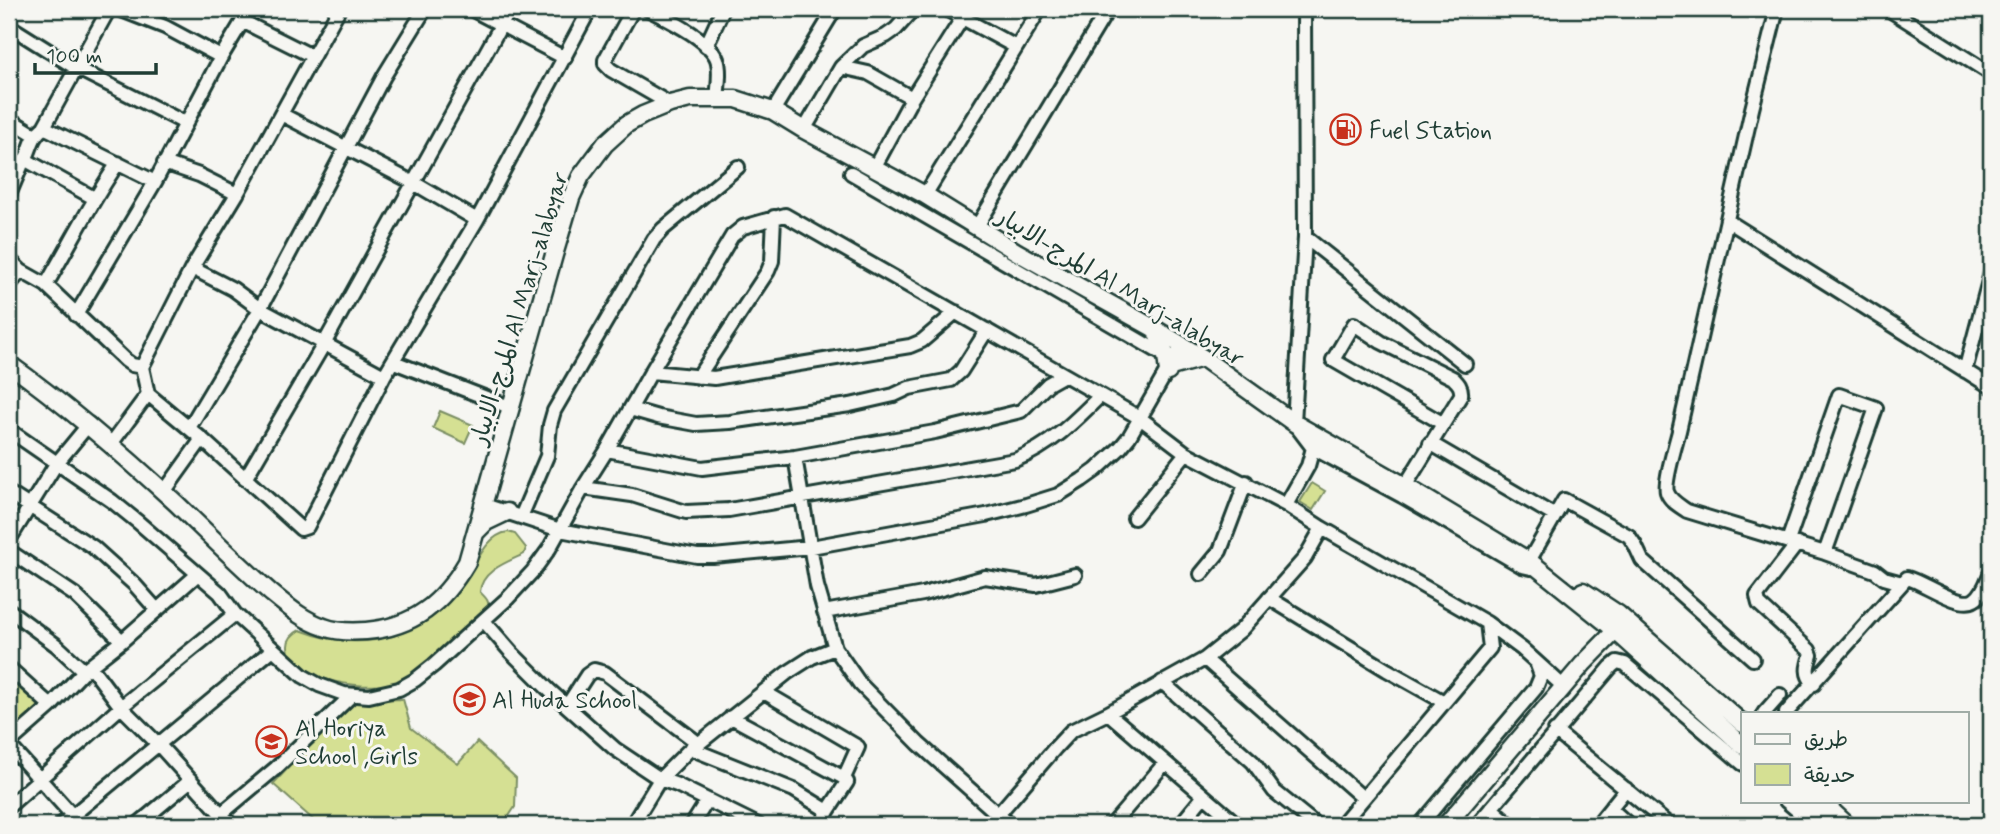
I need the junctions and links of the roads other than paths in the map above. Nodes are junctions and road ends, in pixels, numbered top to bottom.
1 (109, 9) edge
2 (119, 9) edge
3 (250, 9) edge
4 (339, 9) edge
5 (425, 9) edge
6 (471, 9) edge
7 (510, 9) edge
8 (590, 9) edge
9 (633, 9) edge
10 (648, 9) edge
11 (723, 9) edge
12 (835, 9) edge
13 (914, 9) edge
14 (946, 9) edge
15 (1040, 9) edge
16 (1108, 9) edge
17 (1304, 9) edge
18 (1777, 9) edge
19 (1888, 9) edge
20 (966, 13) edge
21 (244, 22) junction
22 (501, 24) junction
23 (9, 26) edge
24 (706, 46) junction
25 (1016, 47) junction
26 (312, 56) junction
27 (221, 57) junction
28 (565, 58) junction
29 (76, 68) junction
30 (841, 68) junction
31 (1991, 74) edge
32 (912, 98) junction
33 (717, 99) junction
34 (670, 104) junction
35 (773, 111) junction
36 (281, 114) junction
37 (9, 119) edge
38 (185, 123) junction
39 (804, 130) junction
40 (40, 131) junction
41 (348, 148) junction
42 (26, 160) junction
43 (118, 163) junction
44 (164, 163) junction
45 (738, 167) dead end
46 (874, 168) junction
47 (851, 173) dead end
48 (155, 182) junction
49 (414, 183) junction
50 (237, 194) junction
51 (9, 195) edge
52 (925, 195) junction
53 (94, 198) junction
54 (774, 217) junction
55 (477, 220) junction
56 (1728, 221) junction
57 (976, 228) junction
58 (1305, 237) junction
59 (9, 259) edge
60 (1014, 259) junction
61 (192, 268) junction
62 (21, 271) junction
63 (1991, 272) edge
64 (9, 285) edge
65 (46, 285) junction
66 (260, 309) junction
67 (956, 312) junction
68 (76, 315) junction
69 (1155, 329) junction
70 (987, 331) junction
71 (324, 344) junction
72 (1182, 345) junction
73 (1203, 358) junction
74 (394, 362) junction
75 (1465, 364) dead end
76 (9, 365) edge
77 (1168, 365) junction
78 (142, 367) junction
79 (1965, 371) junction
80 (651, 372) junction
81 (1065, 375) junction
82 (384, 376) junction
83 (698, 377) junction
84 (1991, 387) edge
85 (148, 394) junction
86 (1100, 396) junction
87 (512, 408) junction
88 (630, 409) junction
89 (1140, 418) junction
90 (1294, 422) junction
91 (1442, 423) junction
92 (89, 424) junction
93 (189, 428) junction
94 (9, 430) edge
95 (202, 439) junction
96 (1430, 443) junction
97 (111, 444) junction
98 (1313, 447) junction
99 (607, 450) junction
100 (1186, 453) junction
101 (795, 457) junction
102 (56, 464) junction
103 (245, 479) junction
104 (491, 480) junction
105 (1246, 482) junction
106 (1405, 486) junction
107 (583, 488) junction
108 (164, 492) junction
109 (9, 493) edge
110 (802, 497) junction
111 (484, 505) junction
112 (1286, 505) junction
113 (30, 507) junction
114 (513, 514) junction
115 (1555, 516) junction
116 (1133, 518) dead end
117 (1322, 528) junction
118 (559, 530) junction
119 (475, 533) junction
120 (9, 540) edge
121 (1793, 543) junction
122 (811, 547) junction
123 (9, 551) edge
124 (1825, 553) junction
125 (1536, 566) junction
126 (1991, 572) edge
127 (198, 574) junction
128 (1201, 574) dead end
129 (1075, 575) dead end
130 (1884, 578) junction
131 (1902, 583) junction
132 (1269, 598) junction
133 (1887, 599) junction
134 (9, 610) edge
135 (157, 610) junction
136 (824, 612) junction
137 (235, 614) junction
138 (484, 621) junction
139 (1487, 623) junction
140 (1611, 629) junction
141 (122, 641) junction
142 (1513, 642) junction
143 (835, 648) junction
144 (1490, 648) junction
145 (272, 650) junction
146 (1205, 659) junction
147 (1753, 659) dead end
148 (1536, 662) junction
149 (9, 668) edge
150 (87, 669) junction
151 (1162, 682) junction
152 (1814, 684) junction
153 (1564, 687) junction
154 (764, 692) junction
155 (352, 695) junction
156 (1780, 695) dead end
157 (1444, 702) junction
158 (51, 706) junction
159 (566, 706) junction
160 (121, 707) junction
161 (1765, 712) edge
162 (1787, 712) edge
163 (1108, 713) junction
164 (731, 717) junction
165 (1741, 723) edge
166 (1555, 731) junction
167 (9, 744) edge
168 (158, 744) junction
169 (1741, 744) edge
170 (692, 749) junction
171 (1741, 762) edge
172 (1165, 763) junction
173 (40, 779) junction
174 (660, 779) junction
175 (844, 779) junction
176 (191, 780) junction
177 (1626, 789) junction
178 (1203, 797) junction
179 (1363, 799) junction
180 (707, 801) junction
181 (1787, 802) edge
182 (1801, 802) edge
183 (1822, 802) edge
184 (9, 806) edge
185 (1491, 808) junction
186 (1611, 809) junction
187 (828, 811) junction
188 (997, 814) junction
189 (77, 820) edge
190 (222, 821) edge
191 (737, 821) edge
192 (61, 825) edge
193 (137, 825) edge
194 (632, 825) edge
195 (692, 825) edge
196 (758, 825) edge
197 (822, 825) edge
198 (989, 825) edge
199 (1010, 825) edge
200 (1112, 825) edge
201 (1181, 825) edge
202 (1238, 825) edge
203 (1316, 825) edge
204 (1341, 825) edge
205 (1420, 825) edge
206 (1446, 825) edge
207 (1477, 825) edge
208 (1511, 825) edge
209 (1597, 825) edge
210 (1629, 825) edge
211 (1669, 825) edge
212 (1807, 825) edge
213 (1826, 825) edge
214 (1847, 825) edge

1 - 29 street
2 - 27 street
3 - 21 street
4 - 26 street
5 - 41 street
6 - 22 street
7 - 22 street
8 - 28 street
9 - 34 street
10 - 24 street
11 - 24 street
12 - 35 street
13 - 30 street
14 - 20 street
15 - 25 street
16 - 57 street
17 - 58 street
18 - 56 street
19 - 31 street
20 - 25 street
20 - 32 street
21 - 26 street
21 - 27 street
22 - 28 street
22 - 49 street
23 - 29 street
24 - 33 street
25 - 52 street
26 - 36 street
27 - 38 street
28 - 55 street
29 - 38 street
29 - 40 street
30 - 32 street
30 - 39 street
32 - 46 street
33 - 34 main road, المرج-الابيار Al Marj-alabyar
33 - 35 main road, المرج-الابيار Al Marj-alabyar
34 - 87 main road, المرج-الابيار Al Marj-alabyar
35 - 39 main road, المرج-الابيار Al Marj-alabyar
36 - 41 street
36 - 50 street
37 - 40 street
38 - 44 street
39 - 46 main road, المرج-الابيار Al Marj-alabyar
40 - 42 street
40 - 43 street
41 - 49 street
41 - 66 street
42 - 51 street
42 - 53 street
43 - 48 street
43 - 53 street
44 - 48 street
44 - 50 street
45 - 114 street
46 - 52 main road, المرج-الابيار Al Marj-alabyar
47 - 60 street
48 - 68 street
49 - 55 street
49 - 71 street
50 - 61 street
52 - 57 main road, المرج-الابيار Al Marj-alabyar
53 - 65 street
54 - 67 street
54 - 80 street
54 - 83 street
55 - 74 street
56 - 79 street
56 - 121 street
57 - 60 main road, المرج-الابيار Al Marj-alabyar
58 - 75 street
58 - 90 street
59 - 62 street
60 - 69 main road, المرج-الابيار Al Marj-alabyar
60 - 77 street
61 - 66 street
61 - 78 street
62 - 64 street
62 - 65 street
63 - 79 street
65 - 68 street
66 - 71 street
66 - 93 street
67 - 70 street
67 - 83 street
68 - 78 street
69 - 72 main road, المرج-الابيار Al Marj-alabyar
69 - 77 main road
70 - 81 street
70 - 88 street
71 - 82 street
71 - 103 street
72 - 73 main road, المرج-الابيار Al Marj-alabyar
72 - 77 street
73 - 77 main road
73 - 90 main road, المرج-الابيار Al Marj-alabyar
74 - 82 street
74 - 87 street
76 - 92 main road, المرج-الابيار Al Marj-alabyar
77 - 89 street
78 - 85 street
79 - 84 street
80 - 83 street
80 - 88 street
81 - 86 street
81 - 101 street
82 - 103 street
85 - 93 street
85 - 97 street
86 - 89 street
86 - 110 street
87 - 104 main road, المرج-الابيار Al Marj-alabyar
88 - 99 street
89 - 100 street
89 - 122 street
90 - 98 street
90 - 106 main road, المرج-الابيار Al Marj-alabyar
91 - 91 street
91 - 96 street
92 - 97 main road, المرج-الابيار Al Marj-alabyar
92 - 102 street
93 - 95 street
94 - 102 street
95 - 103 street
95 - 108 street
96 - 106 street
96 - 115 street
97 - 108 main road, المرج-الابيار Al Marj-alabyar
98 - 112 street
98 - 125 street
99 - 101 street
99 - 107 street
100 - 105 street
100 - 116 street
101 - 110 street
102 - 113 street
102 - 127 street
104 - 111 main road, المرج-الابيار Al Marj-alabyar
104 - 114 main road
105 - 112 street
105 - 128 street
106 - 125 main road, المرج-الابيار Al Marj-alabyar
107 - 110 street
107 - 118 street
108 - 119 main road, المرج-الابيار Al Marj-alabyar
109 - 113 street
110 - 122 street
111 - 114 street
111 - 119 main road, المرج-الابيار Al Marj-alabyar
112 - 117 street
113 - 120 street
113 - 135 street
114 - 118 street
114 - 119 main road
115 - 125 street
115 - 147 street
117 - 132 street
117 - 139 street
118 - 122 street
118 - 138 street
121 - 124 street
121 - 124 street
121 - 152 street
122 - 136 street
123 - 141 street
124 - 130 street
125 - 140 main road, المرج-الابيار Al Marj-alabyar
125 - 140 main road, المرج-الابيار Al Marj-alabyar
126 - 131 street
127 - 135 street
127 - 137 street
129 - 136 street
130 - 131 street
130 - 133 street
131 - 133 street
132 - 146 street
132 - 157 street
133 - 152 street
134 - 150 street
135 - 141 street
136 - 143 street
137 - 145 street
137 - 160 street
138 - 155 street
138 - 159 street
139 - 142 street
139 - 144 street
140 - 153 main road
140 - 165 main road, المرج-الابيار Al Marj-alabyar
140 - 169 main road, المرج-الابيار Al Marj-alabyar
141 - 150 street
142 - 144 street
142 - 148 street
143 - 154 street
143 - 188 street
144 - 157 street
145 - 155 street
145 - 168 street
146 - 151 street
146 - 179 street
148 - 153 street
148 - 205 street
149 - 158 street
150 - 158 street
150 - 160 street
151 - 163 street
151 - 203 street
152 - 162 street
153 - 206 main road
154 - 164 street
154 - 175 street
155 - 190 street
156 - 161 street
157 - 179 street
158 - 167 street
159 - 170 street
159 - 174 street
160 - 168 street
160 - 173 street
163 - 172 street
163 - 188 street
164 - 170 street
164 - 175 street
166 - 171 street
166 - 177 street
166 - 185 street
167 - 173 street
168 - 176 street
168 - 189 street
170 - 174 street
170 - 187 street
172 - 178 street
172 - 200 street
173 - 184 street
173 - 189 street
174 - 180 street
174 - 194 street
175 - 187 street
176 - 190 street
176 - 193 street
177 - 186 street
177 - 211 street
178 - 201 street
178 - 202 street
179 - 204 street
180 - 191 street
180 - 195 street
181 - 212 street
182 - 213 main road
183 - 214 main road
185 - 207 street
185 - 208 street
186 - 209 street
186 - 210 street
187 - 197 street
188 - 198 street
188 - 199 street
189 - 192 street
191 - 196 street

